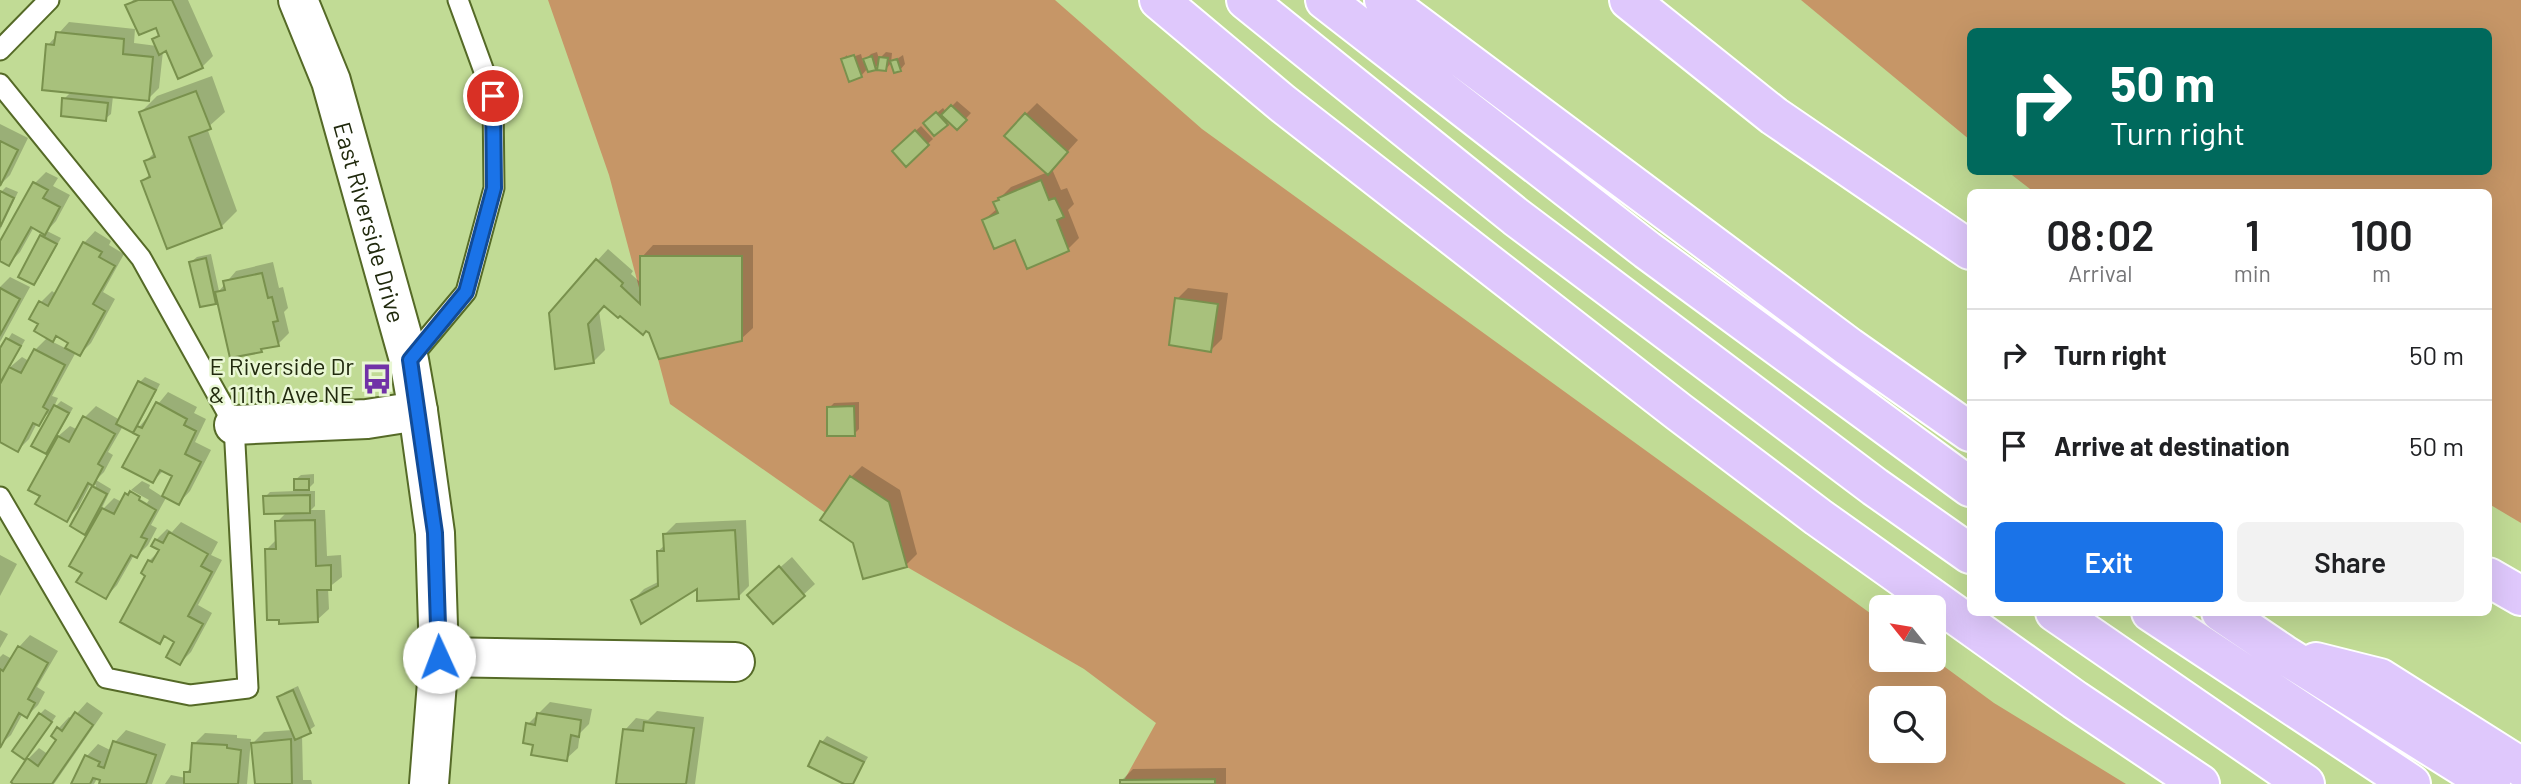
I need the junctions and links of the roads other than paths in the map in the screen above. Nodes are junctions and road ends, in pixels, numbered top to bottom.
1 (49, 0) edge
2 (298, 0) edge
3 (458, 0) edge
4 (1160, 0) edge
5 (1245, 0) edge
6 (1325, 0) edge
7 (1384, 0) edge
8 (1629, 0) edge
9 (0, 50) edge
10 (0, 84) edge
11 (1967, 248) edge
12 (410, 360) junction
13 (418, 411) junction
14 (234, 425) junction
15 (1967, 430) edge
16 (1967, 485) edge
17 (0, 498) edge
18 (1967, 552) edge
19 (2492, 579) edge
20 (2521, 596) edge
21 (2061, 616) edge
22 (2157, 616) edge
23 (2227, 616) edge
24 (2283, 654) junction
25 (439, 657) junction
26 (735, 662) dead end
27 (2521, 767) edge
28 (429, 784) edge
29 (2200, 784) edge
30 (2305, 784) edge
31 (2411, 784) edge
32 (2491, 784) edge

1 - 9 lane
2 - 12 main road, East Riverside Drive
3 - 12 lane
4 - 29 highway
5 - 18 highway
6 - 16 highway
7 - 15 highway
8 - 11 highway
10 - 14 lane
12 - 13 main road, East Riverside Drive
13 - 14 main road
13 - 25 main road, East Riverside Drive
14 - 17 lane
19 - 20 highway
21 - 30 highway
22 - 31 highway
23 - 24 highway
24 - 27 highway
24 - 32 highway
25 - 26 main road
25 - 28 main road, East Riverside Drive

